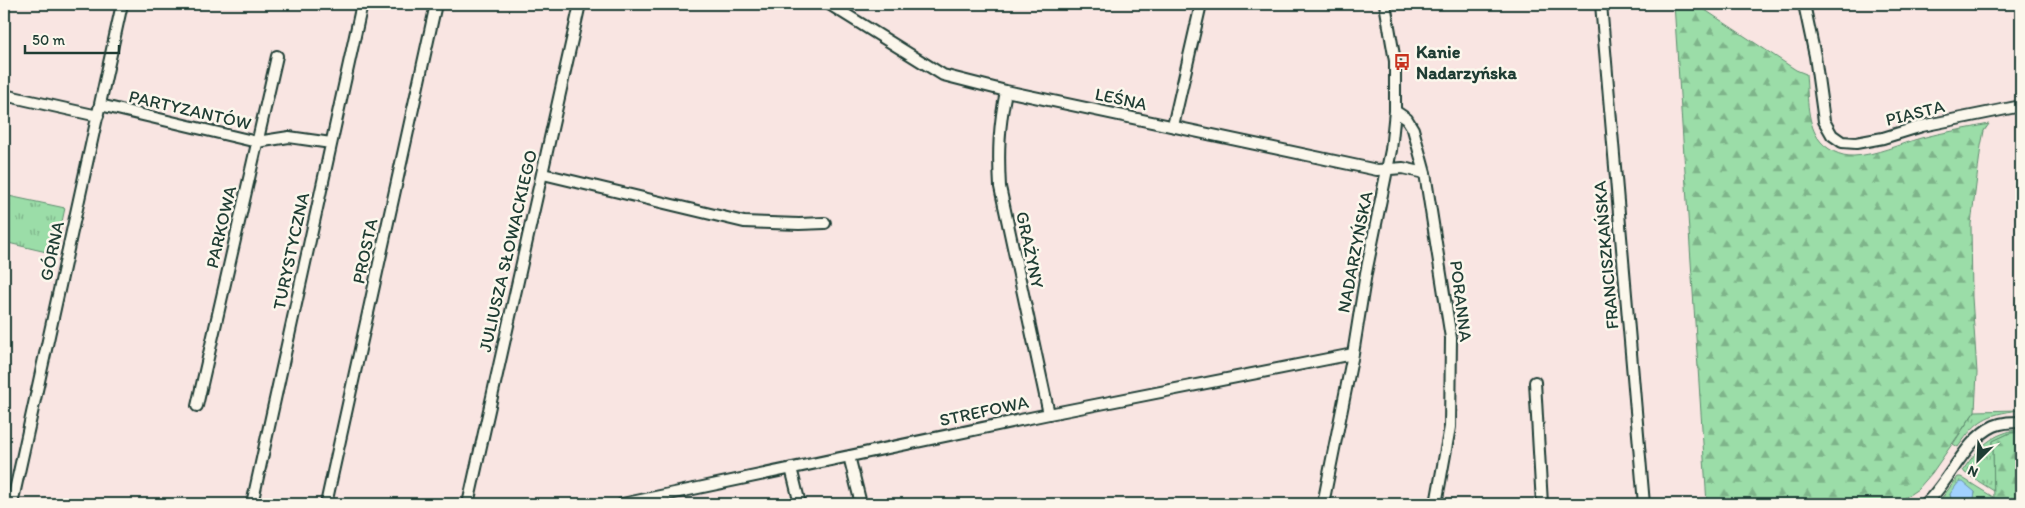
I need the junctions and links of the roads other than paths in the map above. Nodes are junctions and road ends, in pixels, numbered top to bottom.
1 (122, 4) edge
2 (362, 4) edge
3 (436, 4) edge
4 (580, 4) edge
5 (829, 4) edge
6 (1201, 4) edge
7 (1385, 4) edge
8 (1601, 4) edge
9 (1804, 4) edge
10 (276, 56) dead end
11 (1006, 91) junction
12 (4, 95) edge
13 (100, 105) junction
14 (2021, 106) edge
15 (1395, 111) junction
16 (98, 116) junction
17 (1173, 126) junction
18 (258, 142) junction
19 (331, 143) junction
20 (1387, 170) junction
21 (1425, 173) junction
22 (543, 174) junction
23 (825, 223) dead end
24 (1353, 354) junction
25 (1535, 382) dead end
26 (197, 406) dead end
27 (1049, 414) junction
28 (2021, 422) edge
29 (849, 456) junction
30 (791, 468) junction
31 (658, 501) edge
32 (12, 504) edge
33 (252, 504) edge
34 (326, 504) edge
35 (468, 504) edge
36 (622, 504) edge
37 (800, 504) edge
38 (861, 504) edge
39 (1323, 504) edge
40 (1436, 504) edge
41 (1542, 504) edge
42 (1644, 504) edge
43 (1925, 504) edge

1 - 13 street, GÓRNA
2 - 19 street, TURYSTYCZNA
3 - 34 street, PROSTA
4 - 22 street, JULIUSZA SŁOWACKIEGO
5 - 11 street, LEŚNA
6 - 17 street
7 - 15 street, NADARZYŃSKA
8 - 42 street, FRANCISZKAŃSKA
9 - 14 street, PIASTA
10 - 18 street, PARKOWA
11 - 17 street, LEŚNA
11 - 27 street, GRAŻYNY
12 - 16 street
13 - 16 street, GÓRNA
13 - 18 street, PARTYZANTÓW
15 - 20 street, NADARZYŃSKA
15 - 21 street, PORANNA
16 - 32 street, GÓRNA
17 - 20 street, LEŚNA
18 - 19 street, PARTYZANTÓW
18 - 26 street, PARKOWA
19 - 33 street, TURYSTYCZNA
20 - 21 street, LEŚNA
20 - 24 street, NADARZYŃSKA
21 - 40 street, PORANNA
22 - 23 street
22 - 35 street, JULIUSZA SŁOWACKIEGO
24 - 27 street, STREFOWA
24 - 39 street, NADARZYŃSKA
25 - 41 street
27 - 29 street, STREFOWA
28 - 43 street
29 - 30 street, STREFOWA
29 - 38 street
30 - 31 street, STREFOWA
30 - 37 street
31 - 36 street, STREFOWA

